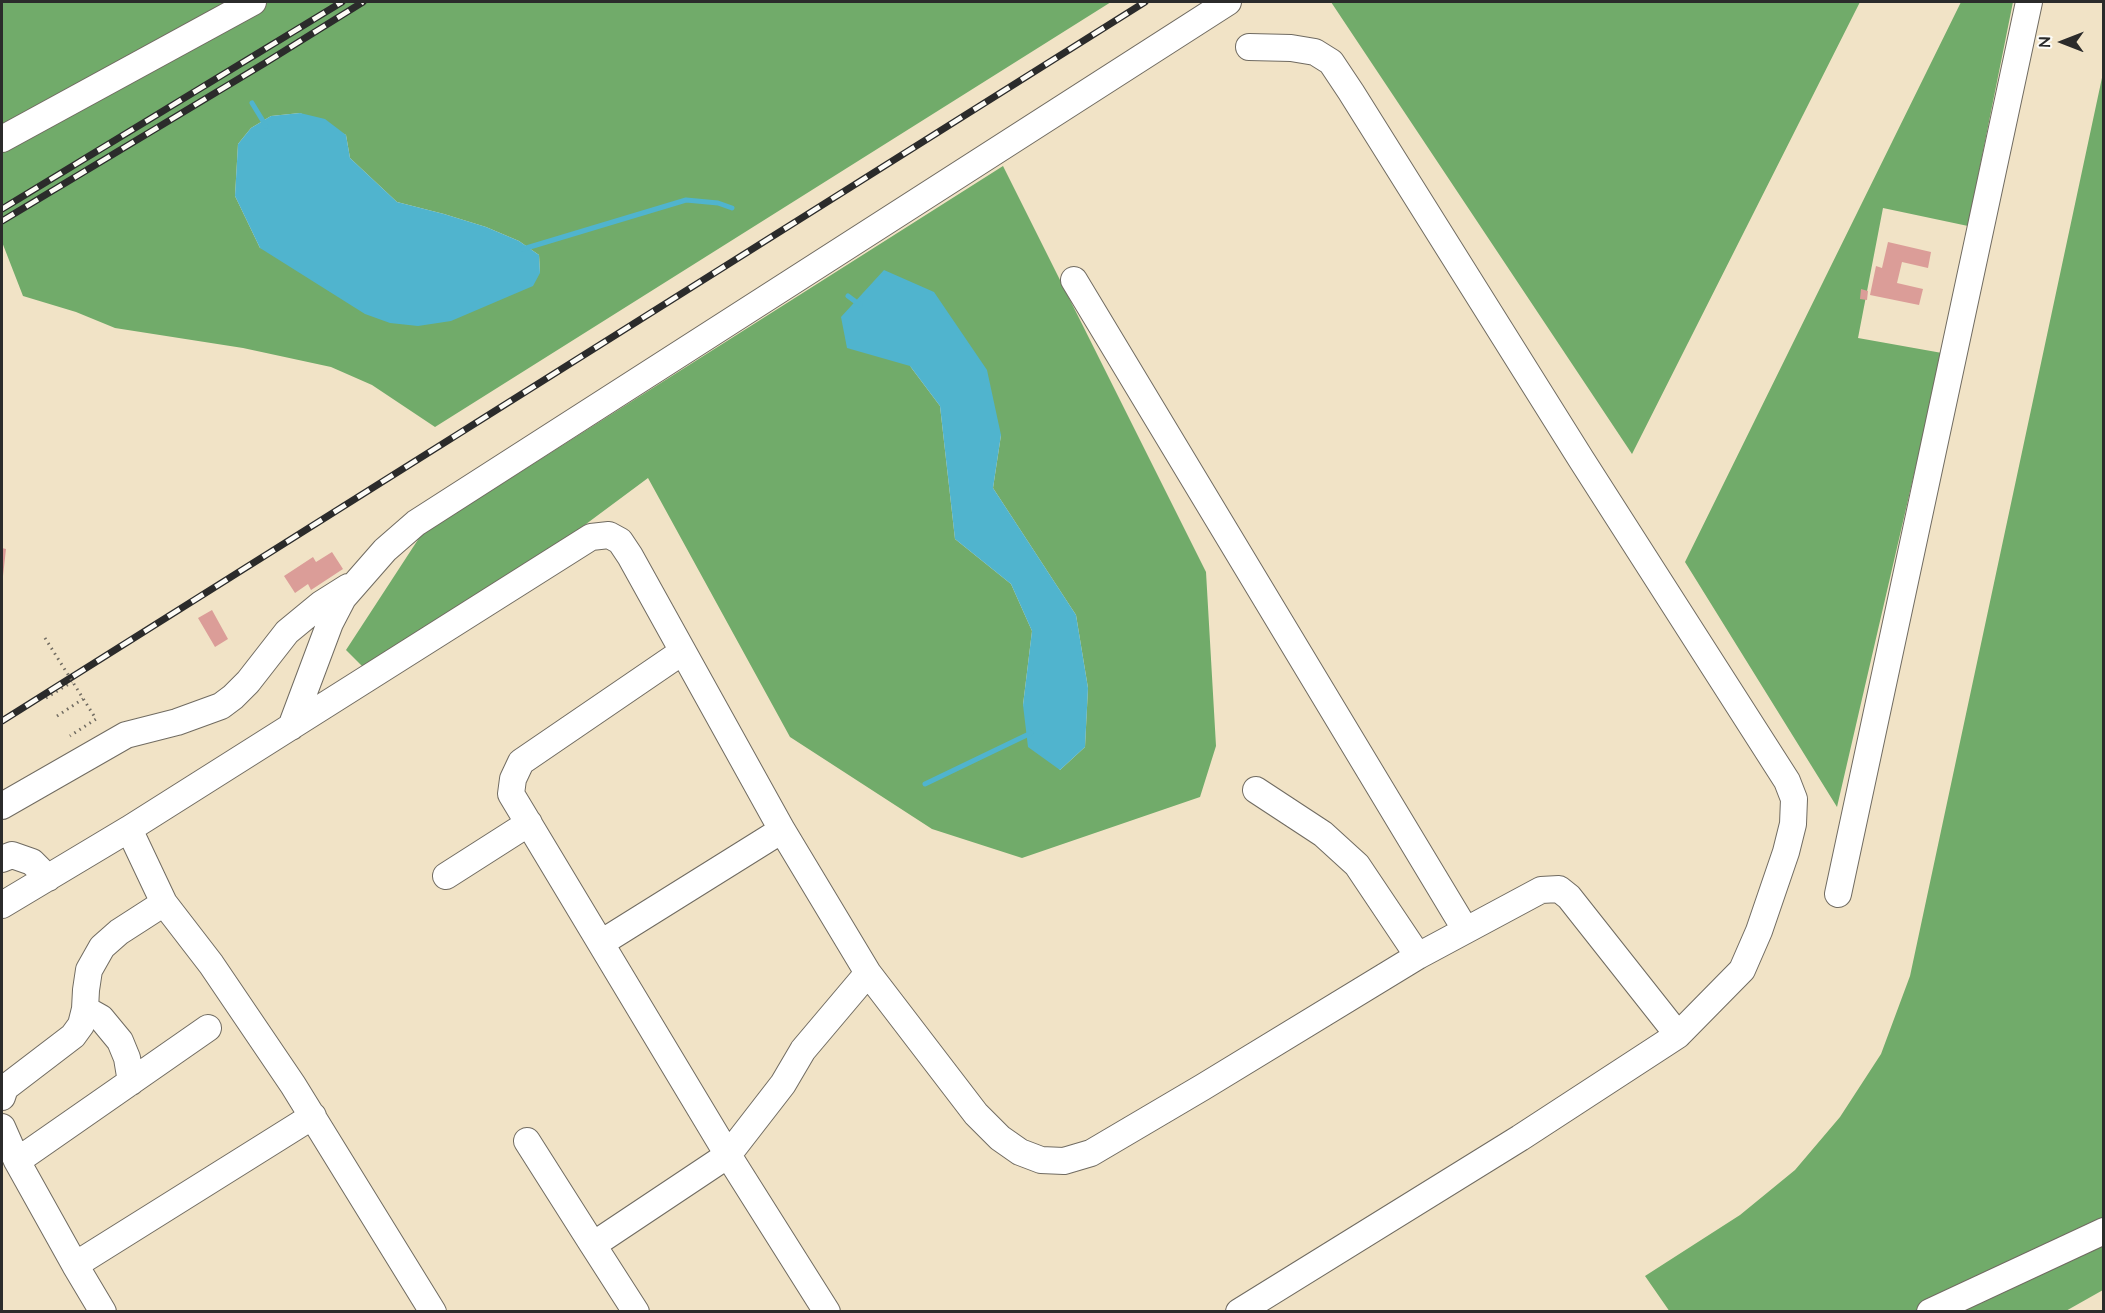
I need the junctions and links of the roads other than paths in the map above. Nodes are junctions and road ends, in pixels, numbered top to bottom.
1 (253, 2) edge
2 (1228, 2) edge
3 (2029, 2) edge
4 (1249, 47) dead end
5 (2, 139) edge
6 (1074, 280) dead end
7 (356, 582) junction
8 (682, 652) junction
9 (291, 726) junction
10 (1256, 790) dead end
11 (2, 806) edge
12 (529, 823) junction
13 (129, 829) junction
14 (782, 830) junction
15 (2, 859) edge
16 (446, 876) dead end
17 (48, 878) junction
18 (1838, 894) dead end
19 (164, 903) junction
20 (2, 905) edge
21 (1465, 929) junction
22 (601, 943) junction
23 (1418, 956) junction
24 (868, 973) junction
25 (86, 1009) junction
26 (208, 1028) dead end
27 (1678, 1035) junction
28 (131, 1082) junction
29 (2, 1097) edge
30 (313, 1116) junction
31 (2, 1127) edge
32 (527, 1142) dead end
33 (728, 1155) junction
34 (17, 1161) junction
35 (2103, 1231) edge
36 (593, 1245) junction
37 (75, 1265) junction
38 (103, 1311) edge
39 (433, 1311) edge
40 (636, 1311) edge
41 (827, 1311) edge
42 (1239, 1311) edge
43 (1930, 1311) edge

1 - 5 lane
2 - 7 lane
3 - 18 lane
4 - 27 lane
6 - 21 lane
7 - 9 lane
7 - 11 lane
8 - 9 lane
8 - 12 lane
8 - 14 lane
9 - 13 lane
10 - 23 lane
12 - 16 lane
12 - 22 lane
13 - 17 lane
13 - 19 lane
14 - 22 lane
14 - 24 lane
15 - 17 lane
17 - 20 lane
19 - 25 lane
19 - 30 lane
21 - 23 lane
21 - 27 lane
22 - 33 lane
23 - 24 lane
24 - 33 lane
25 - 28 lane
25 - 29 lane
26 - 28 lane
27 - 42 lane
28 - 34 lane
30 - 37 lane
30 - 39 lane
31 - 34 lane
32 - 36 lane
33 - 36 lane
33 - 41 lane
34 - 37 lane
35 - 43 lane
36 - 40 lane
37 - 38 lane

